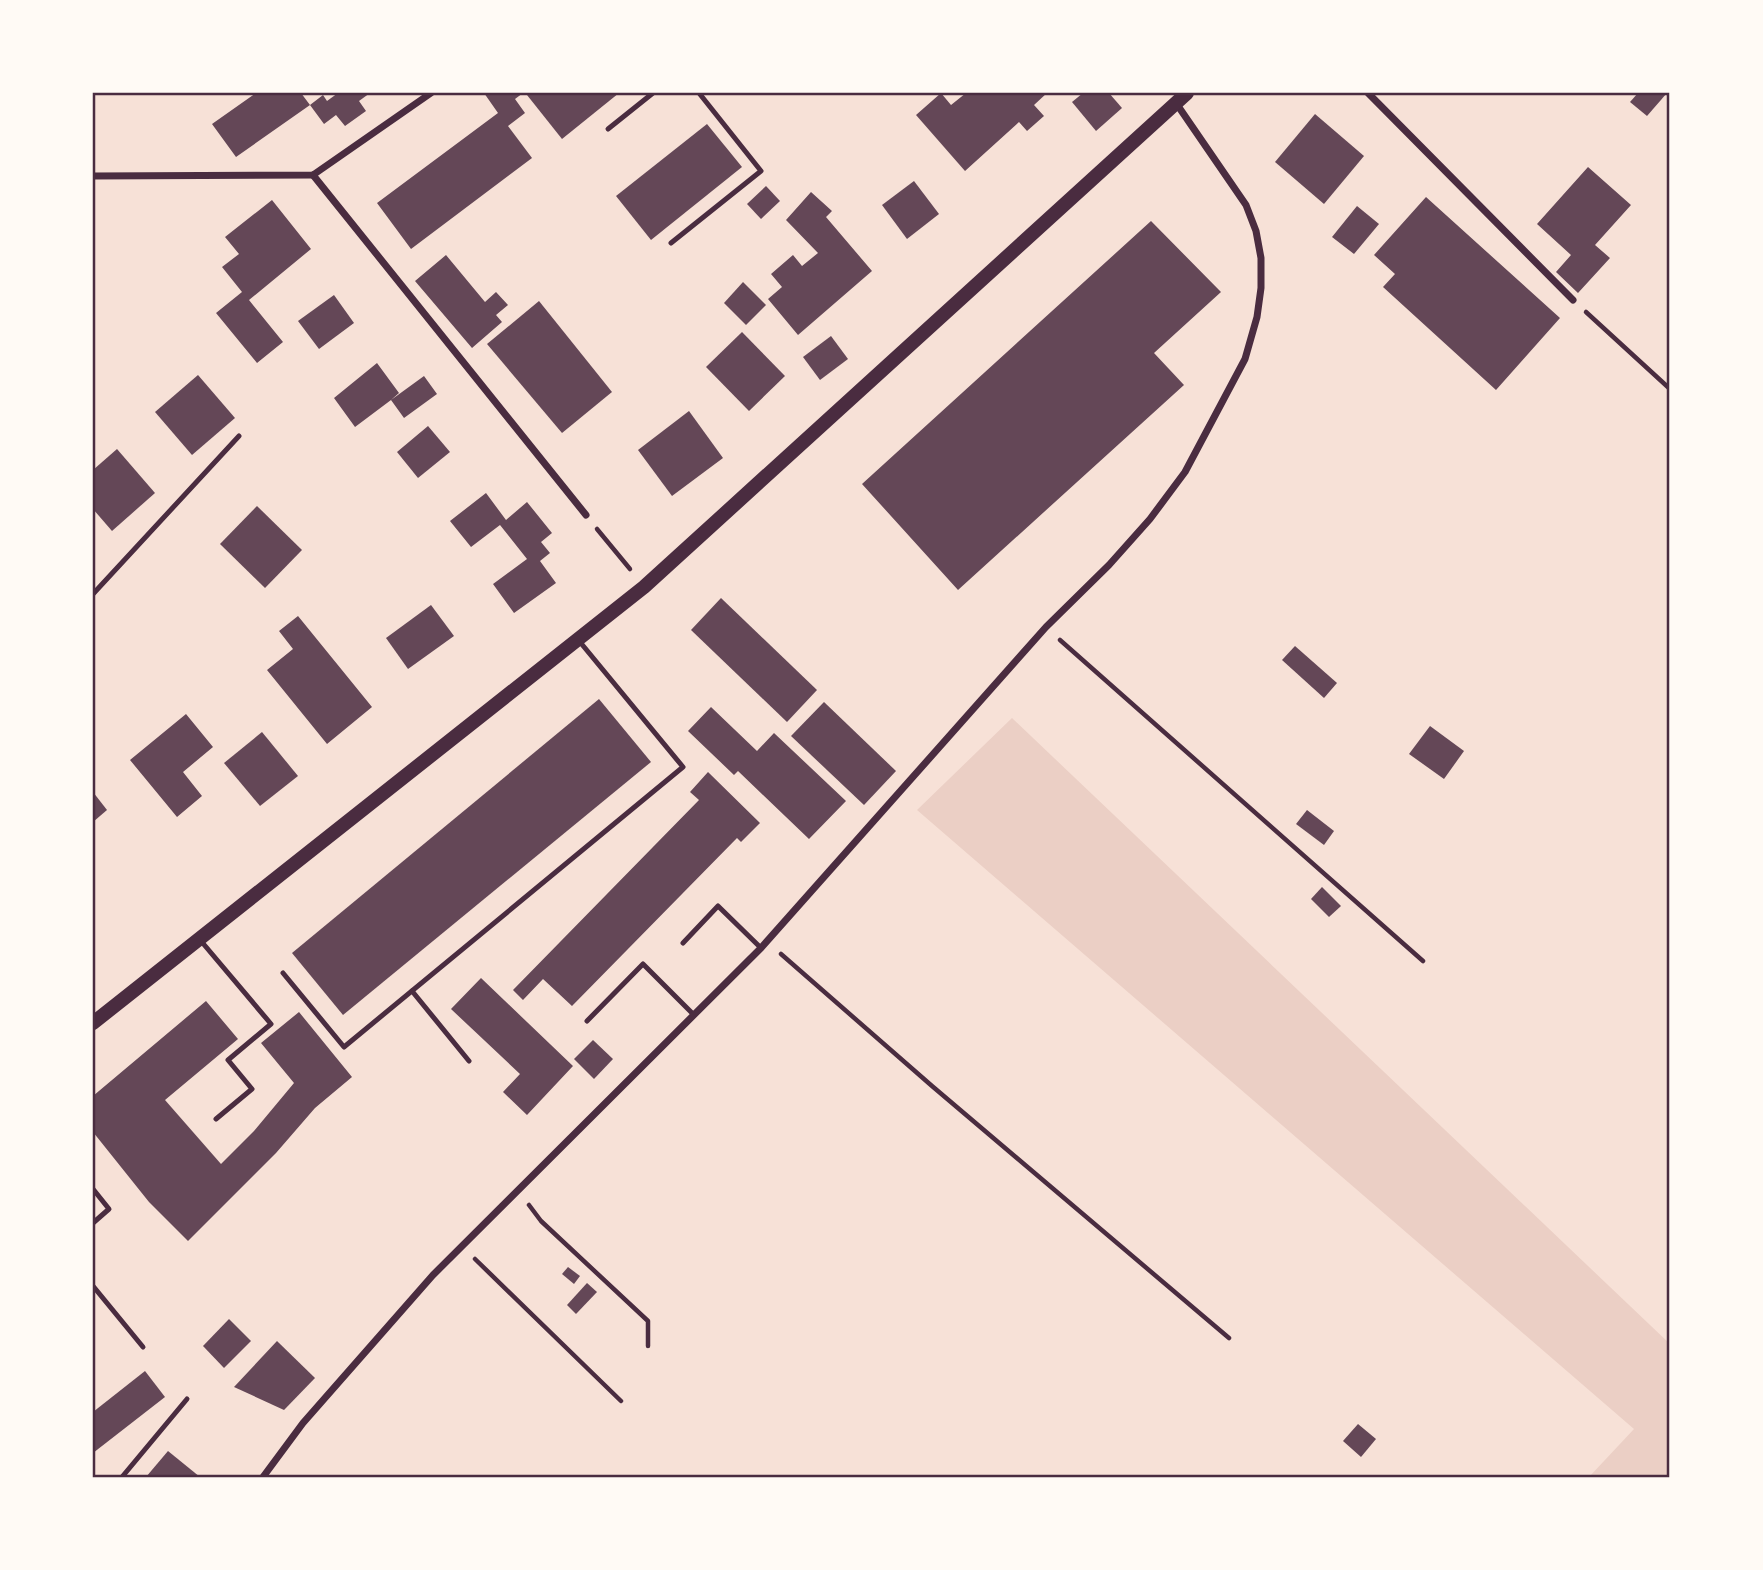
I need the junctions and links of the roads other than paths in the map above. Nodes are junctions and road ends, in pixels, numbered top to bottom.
1 (431, 93) edge
2 (653, 93) edge
3 (699, 93) edge
4 (1187, 93) edge
5 (1367, 93) edge
6 (1176, 103) junction
7 (608, 129) dead end
8 (313, 175) junction
9 (93, 176) edge
10 (671, 243) dead end
11 (1573, 300) road end
12 (239, 436) dead end
13 (586, 515) road end
14 (93, 594) edge
15 (578, 639) junction
16 (200, 938) junction
17 (683, 943) dead end
18 (761, 948) junction
19 (284, 974) dead end
20 (412, 991) junction
21 (694, 1015) junction
22 (587, 1021) dead end
23 (93, 1023) edge
24 (469, 1060) dead end
25 (216, 1119) dead end
26 (93, 1189) edge
27 (93, 1223) edge
28 (93, 1286) edge
29 (143, 1347) dead end
30 (187, 1399) dead end
31 (122, 1477) edge
32 (263, 1477) edge

1 - 8 street
2 - 7 lane
3 - 10 lane
4 - 6 main road
5 - 11 street
6 - 15 main road
6 - 18 street
8 - 9 street
8 - 13 street
12 - 14 lane
15 - 16 main road
15 - 20 lane
16 - 23 main road
16 - 25 lane
17 - 18 lane
18 - 21 street
19 - 20 lane
20 - 24 lane
21 - 22 lane
21 - 32 street
26 - 27 lane
28 - 29 lane
30 - 31 lane

